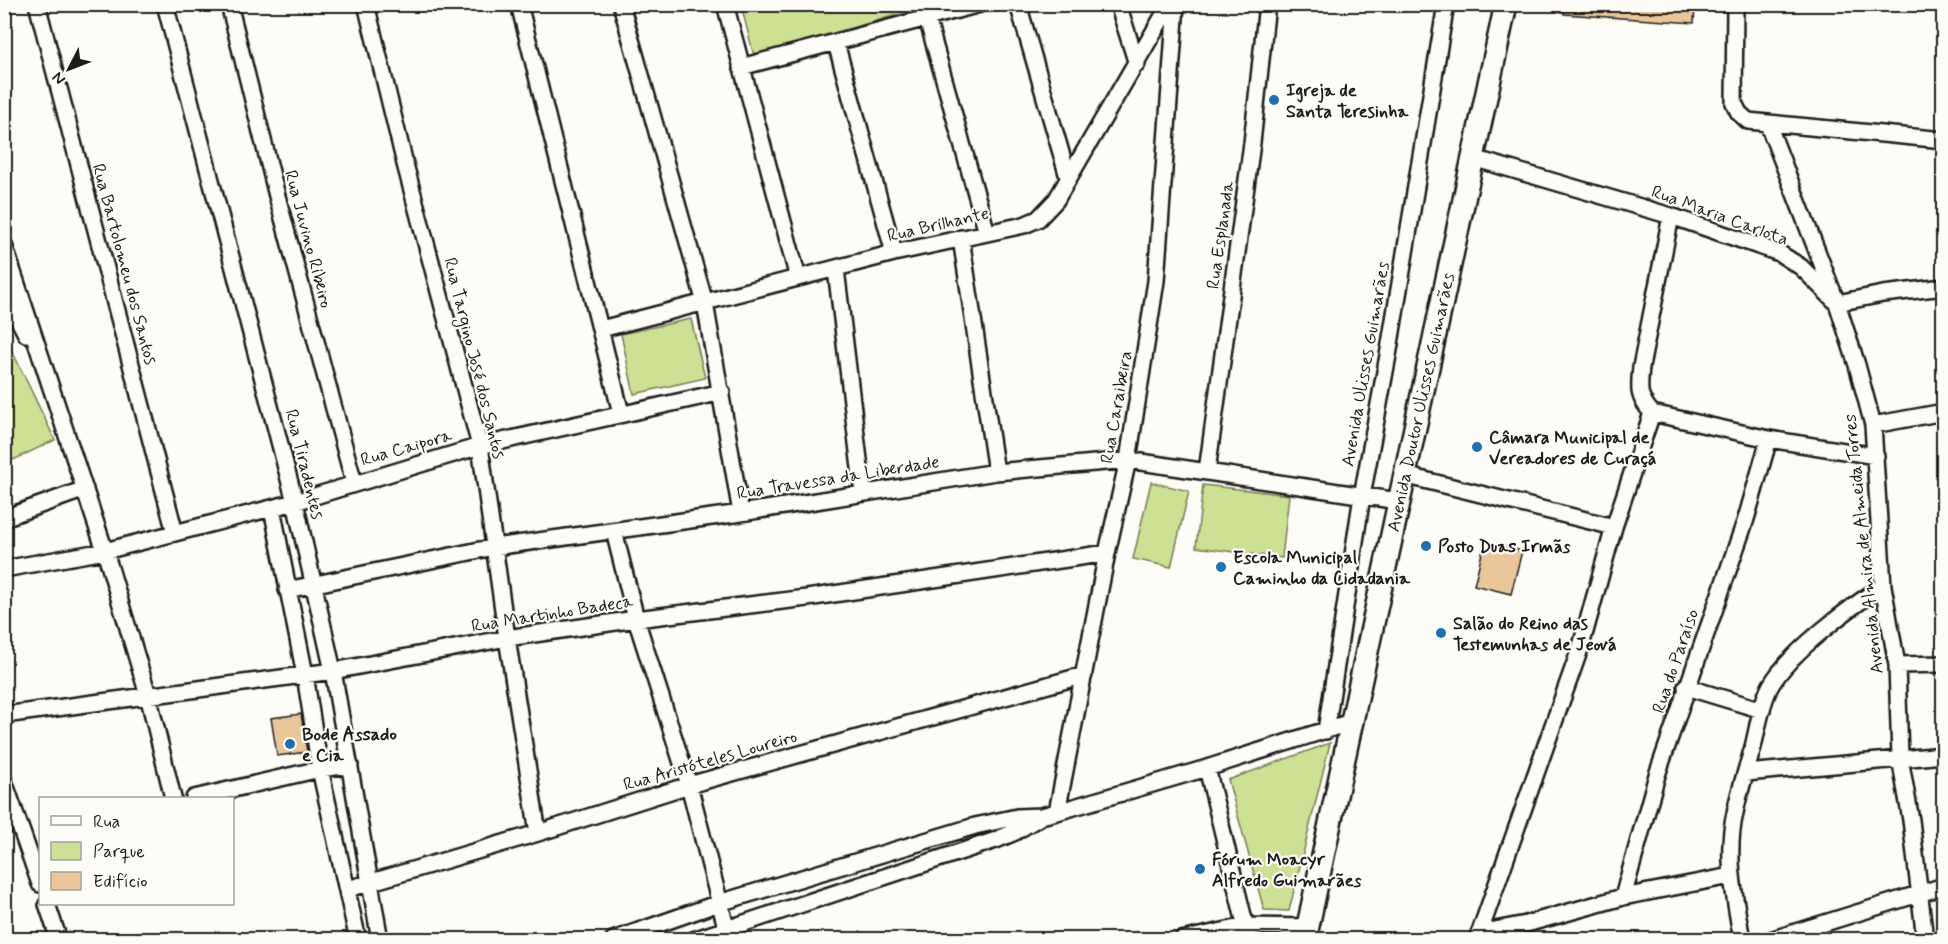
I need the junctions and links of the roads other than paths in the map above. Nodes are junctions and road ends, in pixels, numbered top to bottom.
1 (37, 4) edge
2 (165, 4) edge
3 (229, 4) edge
4 (366, 4) edge
5 (519, 4) edge
6 (621, 4) edge
7 (725, 4) edge
8 (980, 4) edge
9 (1018, 4) edge
10 (1118, 4) edge
11 (1170, 4) edge
12 (1176, 4) edge
13 (1267, 4) edge
14 (1446, 4) edge
15 (1506, 4) edge
16 (1735, 4) edge
17 (925, 11) edge
18 (836, 43) junction
19 (1137, 64) junction
20 (741, 67) junction
21 (1768, 124) junction
22 (1944, 140) edge
23 (1473, 158) junction
24 (1068, 177) junction
25 (1671, 216) junction
26 (987, 233) junction
27 (961, 238) junction
28 (4, 245) edge
29 (894, 254) junction
30 (836, 269) junction
31 (798, 278) junction
32 (1944, 286) edge
33 (4, 291) edge
34 (705, 303) junction
35 (1837, 303) junction
36 (601, 329) junction
37 (50, 382) junction
38 (722, 392) junction
39 (1944, 412) edge
40 (621, 413) junction
41 (1652, 413) junction
42 (1873, 425) junction
43 (1769, 439) junction
44 (480, 446) junction
45 (1875, 456) junction
46 (1128, 460) junction
47 (1207, 471) junction
48 (996, 472) junction
49 (1404, 475) junction
50 (354, 483) junction
51 (85, 489) junction
52 (863, 493) junction
53 (1362, 496) junction
54 (1398, 501) junction
55 (295, 502) junction
56 (272, 508) junction
57 (741, 513) junction
58 (4, 518) edge
59 (1614, 527) junction
60 (614, 531) junction
61 (175, 533) junction
62 (494, 547) junction
63 (105, 551) junction
64 (1107, 553) junction
65 (4, 569) edge
66 (314, 584) junction
67 (1884, 586) junction
68 (287, 590) junction
69 (636, 619) junction
70 (507, 638) junction
71 (1944, 664) edge
72 (1896, 665) junction
73 (333, 671) junction
74 (305, 675) junction
75 (1084, 675) junction
76 (1686, 687) junction
77 (148, 695) junction
78 (1762, 710) junction
79 (4, 715) edge
80 (1351, 722) junction
81 (1326, 731) junction
82 (1944, 755) edge
83 (1900, 758) junction
84 (350, 765) junction
85 (1207, 768) junction
86 (320, 769) junction
87 (1746, 773) junction
88 (4, 781) edge
89 (689, 785) junction
90 (173, 797) edge
91 (198, 797) edge
92 (1057, 812) junction
93 (1041, 816) junction
94 (538, 833) junction
95 (34, 844) edge
96 (1731, 876) junction
97 (39, 878) edge
98 (371, 882) junction
99 (1944, 886) edge
100 (348, 889) junction
101 (1921, 894) junction
102 (1623, 897) junction
103 (719, 903) junction
104 (48, 905) edge
105 (726, 927) junction
106 (1248, 933) edge
107 (1306, 933) edge
108 (1478, 936) edge
109 (59, 939) edge
110 (358, 939) edge
111 (380, 939) edge
112 (613, 939) edge
113 (693, 939) edge
114 (1181, 939) edge
115 (1742, 939) edge
116 (1770, 939) edge
117 (1925, 939) edge

1 - 61 street, Rua Bartolomeu dos Santos
2 - 55 street, Rua Tiradentes
3 - 50 street, Rua Juvino Ribeiro
4 - 44 street, Rua Targino José dos Santos
5 - 36 street
6 - 34 street
7 - 20 street
8 - 17 street
9 - 24 street
10 - 19 street
11 - 19 street, Rua Brilhante
12 - 46 street, Rua Caraibeira
13 - 47 street, Rua Esplanada
14 - 53 street, Avenida Ulisses Guimarães
15 - 23 main road, Avenida Doutor Ulisses Guimarães
16 - 21 street
17 - 18 street
17 - 26 street
18 - 20 street
18 - 29 street
19 - 24 street, Rua Brilhante
20 - 31 street
21 - 22 street
21 - 35 street, Avenida Almira de Almeida Torres
23 - 25 street, Rua Maria Carlota
23 - 49 main road, Avenida Doutor Ulisses Guimarães
24 - 26 street, Rua Brilhante
25 - 35 street, Rua Maria Carlota
25 - 41 street
26 - 27 street, Rua Brilhante
27 - 29 street, Rua Brilhante
27 - 48 street
28 - 37 street
29 - 30 street, Rua Brilhante
30 - 31 street, Rua Brilhante
30 - 52 street
31 - 34 street, Rua Brilhante
32 - 35 street
33 - 37 street
34 - 36 street, Rua Brilhante
34 - 38 street
35 - 42 street, Avenida Almira de Almeida Torres
36 - 40 street
37 - 51 street
38 - 40 street, Rua Caipora
38 - 57 street
39 - 42 street
40 - 44 street, Rua Caipora
41 - 43 street
41 - 59 street
42 - 45 street, Avenida Almira de Almeida Torres
43 - 45 street
43 - 76 street, Rua do Paraíso
44 - 50 street, Rua Caipora
44 - 62 street, Rua Targino José dos Santos
45 - 67 street, Avenida Almira de Almeida Torres
46 - 47 street, Rua Travessa da Liberdade
46 - 48 street, Rua Travessa da Liberdade
46 - 64 street, Rua Caraibeira
47 - 53 street, Rua Travessa da Liberdade
48 - 52 street, Rua Travessa da Liberdade
49 - 54 main road, Avenida Doutor Ulisses Guimarães
49 - 59 street
50 - 55 street, Rua Caipora
51 - 58 street
51 - 63 street
52 - 57 street, Rua Travessa da Liberdade
53 - 54 street, Rua Travessa da Liberdade
53 - 81 street, Avenida Ulisses Guimarães
54 - 80 main road, Avenida Doutor Ulisses Guimarães
55 - 56 street, Rua Caipora
55 - 66 street, Rua Tiradentes
56 - 61 street, Rua Caipora
56 - 68 street
57 - 60 street, Rua Travessa da Liberdade
59 - 108 street
60 - 62 street, Rua Travessa da Liberdade
60 - 69 street
61 - 63 street, Rua Caipora
62 - 66 street, Rua Travessa da Liberdade
62 - 70 street, Rua Targino José dos Santos
63 - 65 street, Rua Caipora
63 - 77 street
64 - 69 street, Rua Martinho Badeca
64 - 75 street, Rua Caraibeira
66 - 68 street, Rua Travessa da Liberdade
66 - 73 street, Rua Tiradentes
67 - 72 street, Avenida Almira de Almeida Torres
67 - 78 street
68 - 74 street
69 - 70 street, Rua Martinho Badeca
69 - 89 street
70 - 73 street, Rua Martinho Badeca
70 - 94 street, Rua Targino José dos Santos
71 - 72 street
72 - 83 street, Avenida Almira de Almeida Torres
73 - 74 street, Rua Martinho Badeca
73 - 84 street, Rua Tiradentes
74 - 77 street, Rua Martinho Badeca
74 - 86 street
75 - 89 street, Rua Aristóteles Loureiro
75 - 92 street, Rua Caraibeira
76 - 78 street
76 - 102 street, Rua do Paraíso
77 - 79 street, Rua Martinho Badeca
77 - 90 street
78 - 87 street
80 - 81 street
80 - 107 main road, Avenida Doutor Ulisses Guimarães
81 - 85 street
82 - 83 street
83 - 87 street
83 - 101 street, Avenida Almira de Almeida Torres
84 - 86 street
84 - 98 street, Rua Tiradentes
85 - 92 street
85 - 106 street
86 - 91 street
86 - 100 street
87 - 96 street
88 - 95 street
89 - 94 street, Rua Aristóteles Loureiro
89 - 103 street
92 - 93 street
93 - 103 street
93 - 105 street
94 - 98 street, Rua Aristóteles Loureiro
95 - 97 street
96 - 102 street
96 - 115 street
98 - 100 street, Rua Aristóteles Loureiro
98 - 111 street, Rua Tiradentes
99 - 101 street
100 - 110 street
101 - 116 street
101 - 117 street, Avenida Almira de Almeida Torres
102 - 108 street
103 - 105 street
103 - 112 street
104 - 109 street
105 - 113 street
106 - 107 street
106 - 114 street

